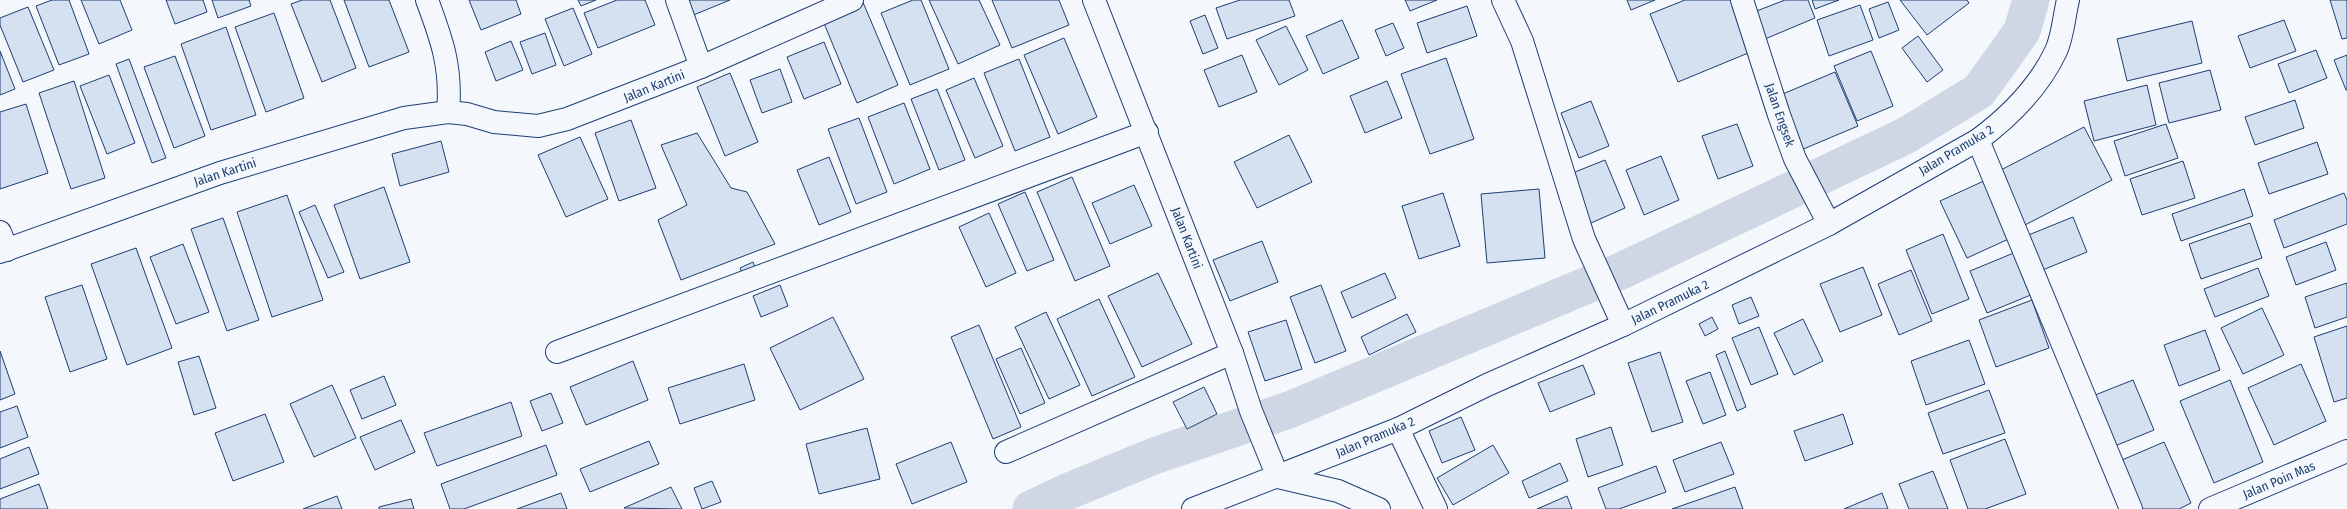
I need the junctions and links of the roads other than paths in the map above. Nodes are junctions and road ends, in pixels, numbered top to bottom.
1 (427, 0) edge
2 (677, 0) edge
3 (852, 0) edge
4 (1094, 0) edge
5 (1503, 0) edge
6 (1742, 0) edge
7 (2068, 0) edge
8 (701, 67) junction
9 (448, 112) junction
10 (1147, 132) junction
11 (1978, 140) junction
12 (1829, 224) junction
13 (2, 245) edge
14 (1623, 325) junction
15 (557, 352) dead end
16 (1232, 353) junction
17 (1398, 428) junction
18 (2347, 451) edge
19 (1006, 452) dead end
20 (1275, 470) junction
21 (1193, 509) edge
22 (1379, 509) edge
23 (1436, 509) edge
24 (2131, 509) edge
25 (2210, 509) edge

1 - 9 street
2 - 8 street
3 - 8 street, Jalan Kartini
4 - 10 street, Jalan Kartini
5 - 14 street
6 - 12 street, Jalan Engsek
7 - 11 street, Jalan Pramuka 2
8 - 9 street, Jalan Kartini
9 - 13 street, Jalan Kartini
10 - 15 street
10 - 16 street, Jalan Kartini
11 - 12 street, Jalan Pramuka 2
11 - 24 street
12 - 14 street, Jalan Pramuka 2
14 - 17 street, Jalan Pramuka 2
16 - 19 street
16 - 20 street, Jalan Kartini
17 - 20 street, Jalan Pramuka 2
17 - 23 street
18 - 25 street, Jalan Poin Mas
20 - 21 street, Jalan Pramuka 2
20 - 22 street

